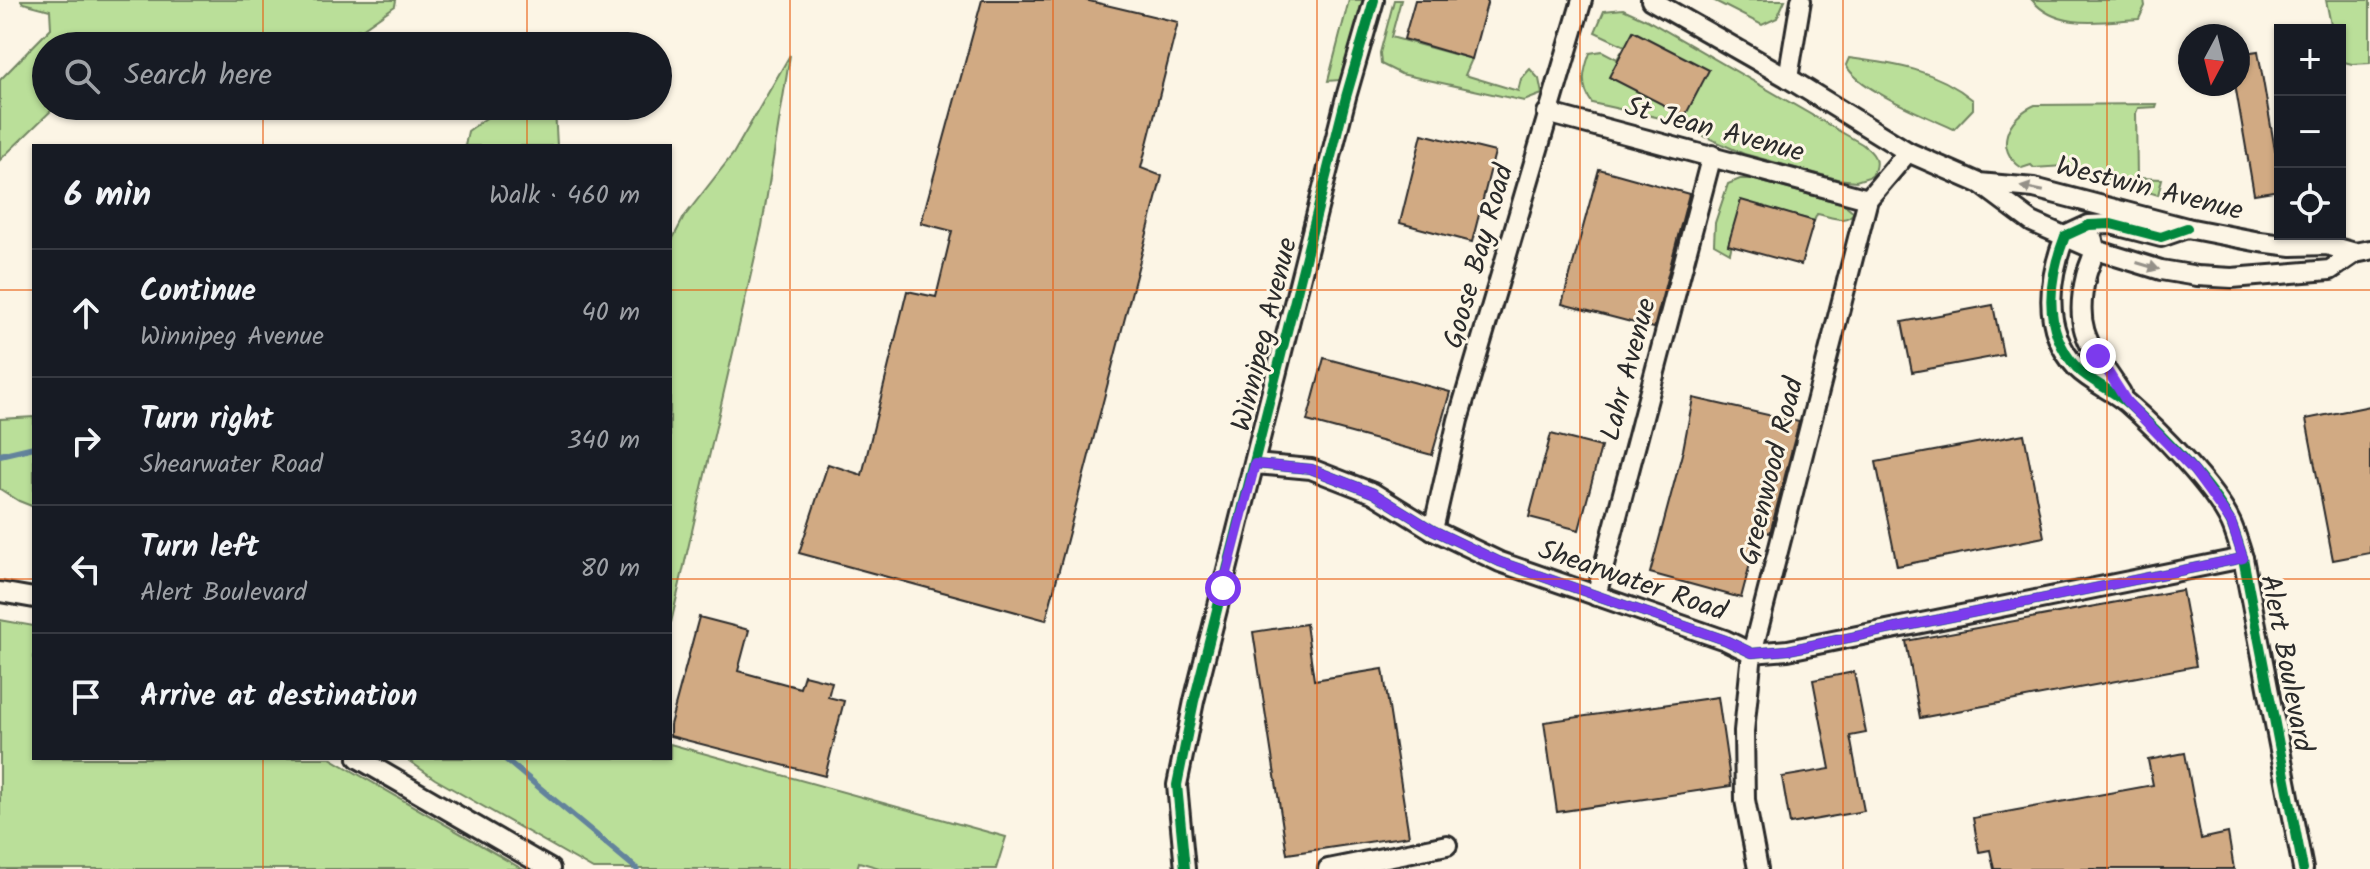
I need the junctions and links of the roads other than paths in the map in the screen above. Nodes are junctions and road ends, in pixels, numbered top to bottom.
1 (1374, 0) edge
2 (1582, 0) edge
3 (1651, 0) edge
4 (1801, 0) edge
5 (1788, 78) junction
6 (1547, 113) junction
7 (1908, 152) junction
8 (1712, 155) junction
9 (1979, 183) junction
10 (1868, 199) junction
11 (2073, 200) junction
12 (2089, 225) junction
13 (2187, 228) junction
14 (2065, 236) junction
15 (2096, 250) junction
16 (2362, 251) edge
17 (2127, 402) junction
18 (1255, 464) junction
19 (1433, 530) junction
20 (2243, 558) junction
21 (0, 592) edge
22 (1596, 596) junction
23 (32, 598) edge
24 (1752, 653) junction
25 (361, 760) edge
26 (1447, 845) dead end
27 (550, 869) edge
28 (1185, 869) edge
29 (1328, 869) edge
30 (1758, 869) edge
31 (2303, 869) edge

1 - 18 street, Winnipeg Avenue
2 - 6 street, Goose Bay Road
3 - 5 street, Westwin Avenue
4 - 5 street
5 - 7 street, Westwin Avenue
6 - 8 street, St Jean Avenue
6 - 19 street, Goose Bay Road
7 - 9 street, Westwin Avenue
7 - 10 street, Greenwood Road
8 - 10 street, St Jean Avenue
8 - 22 street, Lahr Avenue
11 -> 9 street, Westwin Avenue
9 - 14 street, Westwin Avenue
10 - 24 street, Greenwood Road
11 - 12 street
11 - 13 street, Westwin Avenue
12 - 13 street
12 - 14 street
12 - 15 street
13 - 16 street, Westwin Avenue
14 - 15 street, Westwin Avenue
14 - 17 street, Alert Boulevard
15 -> 16 street, Westwin Avenue
15 - 17 street, Alert Boulevard
17 - 20 street, Alert Boulevard
18 - 19 street, Shearwater Road
18 - 28 street, Winnipeg Avenue
19 - 22 street, Shearwater Road
20 - 24 street, Shearwater Road
20 - 31 street, Alert Boulevard
21 - 23 street
22 - 24 street, Shearwater Road
24 - 30 street, Greenwood Road
25 - 27 street
26 - 29 street

